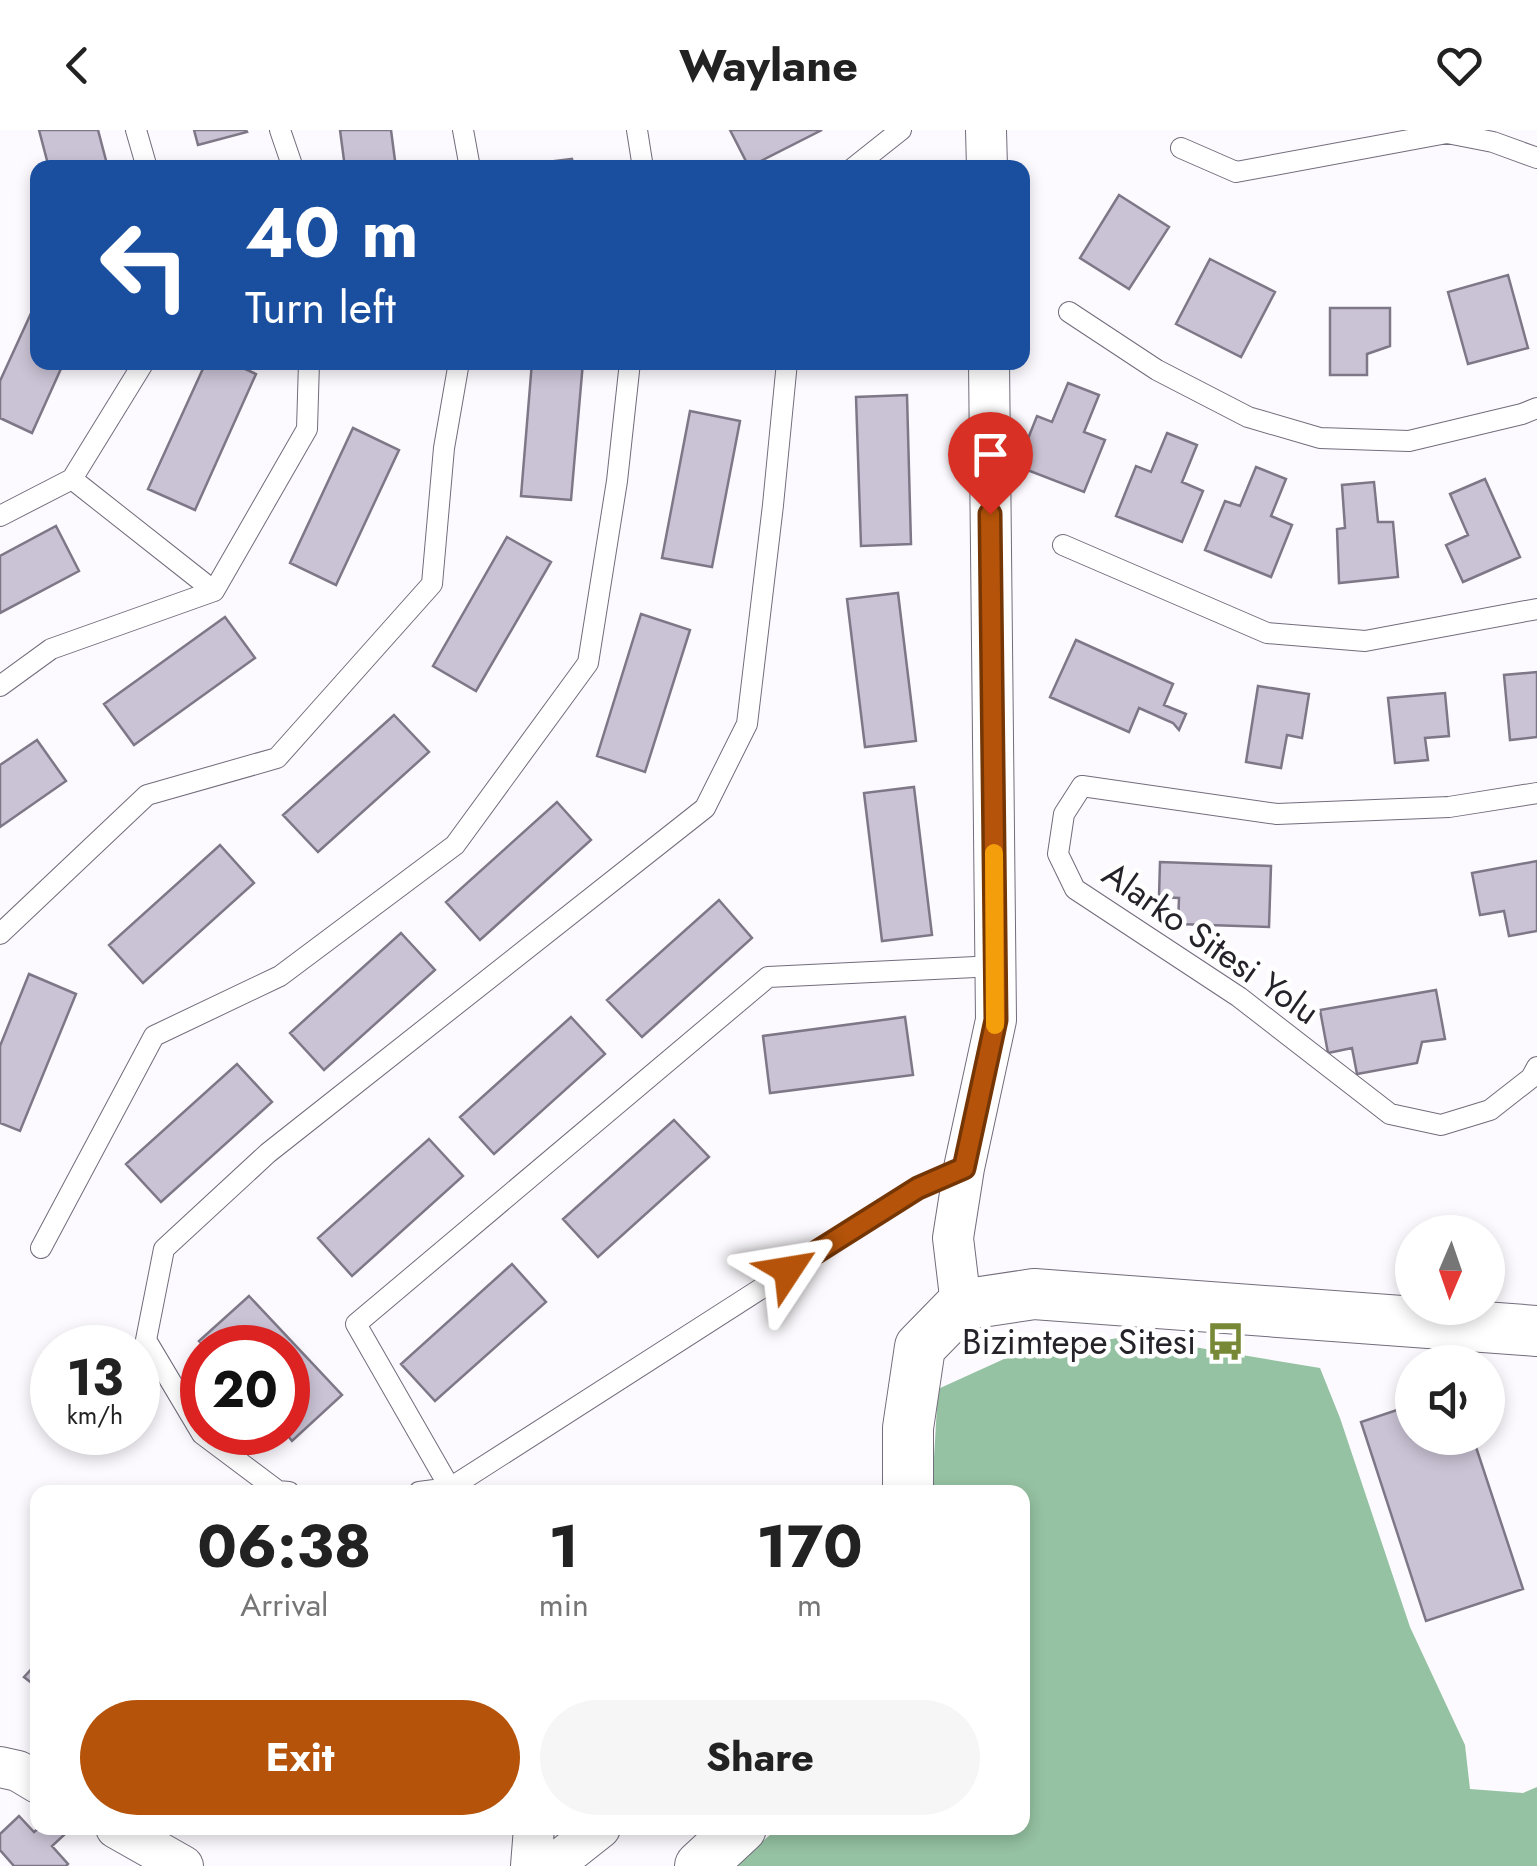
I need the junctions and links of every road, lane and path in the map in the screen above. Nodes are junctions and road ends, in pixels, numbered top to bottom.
1 (136, 130) edge
2 (280, 130) edge
3 (463, 130) edge
4 (637, 130) edge
5 (901, 130) edge
6 (986, 130) edge
7 (1181, 148) dead end
8 (1537, 158) edge
9 (145, 160) edge
10 (290, 160) edge
11 (469, 160) edge
12 (642, 160) edge
13 (864, 160) edge
14 (987, 160) edge
15 (1069, 312) dead end
16 (139, 370) edge
17 (309, 370) edge
18 (457, 370) edge
19 (629, 370) edge
20 (786, 370) edge
21 (989, 370) edge
22 (1537, 408) edge
23 (72, 479) junction
24 (0, 516) edge
25 (1063, 546) dead end
26 (214, 591) junction
27 (1537, 609) edge
28 (0, 686) edge
29 (1537, 793) edge
30 (0, 934) edge
31 (996, 966) junction
32 (1537, 1067) edge
33 (964, 1168) junction
34 (41, 1248) dead end
35 (961, 1304) junction
36 (1537, 1330) edge
37 (270, 1485) edge
38 (448, 1485) edge
39 (455, 1485) edge
40 (908, 1485) edge
41 (0, 1767) edge
42 (30, 1778) edge
43 (128, 1835) edge
44 (533, 1835) edge
45 (591, 1835) edge
46 (733, 1835) edge
47 (183, 1866) edge
48 (531, 1866) edge
49 (552, 1866) edge
50 (700, 1866) edge

1 - 9 lane
2 - 10 lane
3 - 11 lane
4 - 12 lane
5 - 13 lane
6 - 14 street
7 - 8 lane
15 - 22 lane
16 - 23 lane
17 - 26 lane
18 - 30 lane
19 - 34 lane
20 - 37 lane
21 - 31 street
23 - 24 lane
23 - 26 lane
25 - 27 lane
26 - 28 lane
29 - 32 lane, Alarko Sitesi Yolu
31 - 33 street
31 - 38 lane
33 - 35 street
33 - 39 lane
35 - 36 street
35 - 40 street
41 - 42 street
43 - 47 street
44 - 48 street
45 - 49 street
46 - 50 street

